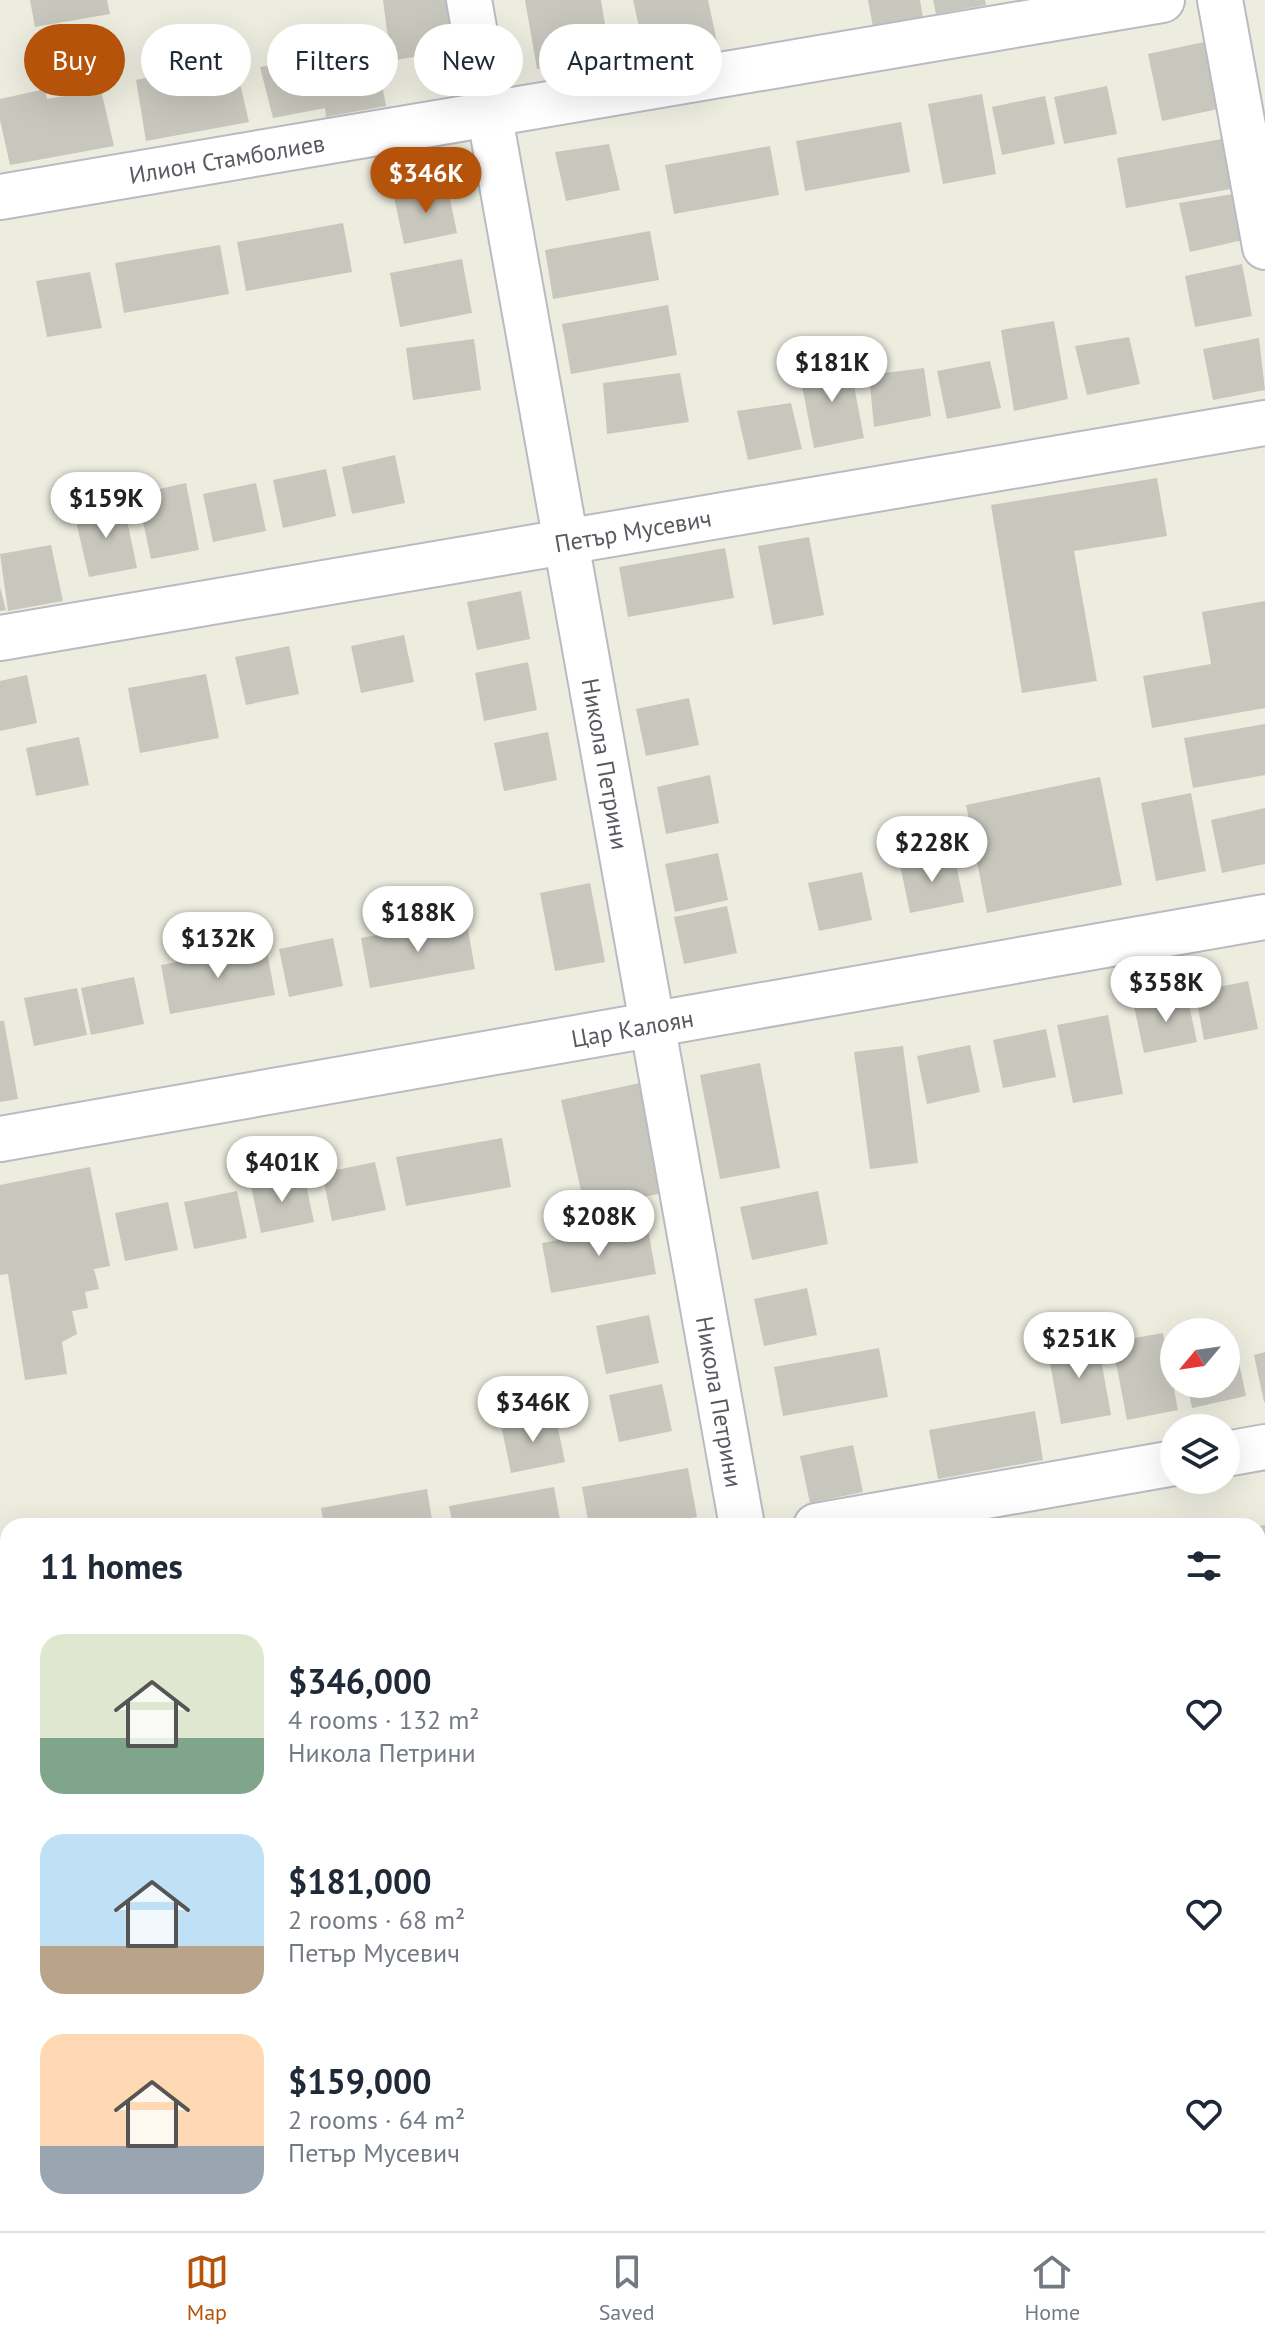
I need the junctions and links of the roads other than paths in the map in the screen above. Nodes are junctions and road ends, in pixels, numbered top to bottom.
1 (469, 0) edge
2 (1162, 0) edge
3 (1220, 0) edge
4 (489, 114) junction
5 (0, 197) edge
6 (1265, 247) edge
7 (1265, 423) edge
8 (566, 542) junction
9 (0, 638) edge
10 (1265, 917) edge
11 (653, 1024) junction
12 (0, 1139) edge
13 (1265, 1447) edge
14 (1240, 1451) edge
15 (1160, 1465) edge
16 (741, 1518) edge
17 (861, 1518) edge

1 - 4 street, Никола Петрини
2 - 4 street, Илион Стамболиев
3 - 6 street
4 - 5 street, Илион Стамболиев
4 - 8 street, Никола Петрини
7 - 8 street, Петър Мусевич
8 - 9 street, Петър Мусевич
8 - 11 street, Никола Петрини
10 - 11 street, Цар Калоян
11 - 12 street, Цар Калоян
11 - 16 street, Никола Петрини
13 - 14 street
15 - 17 street

